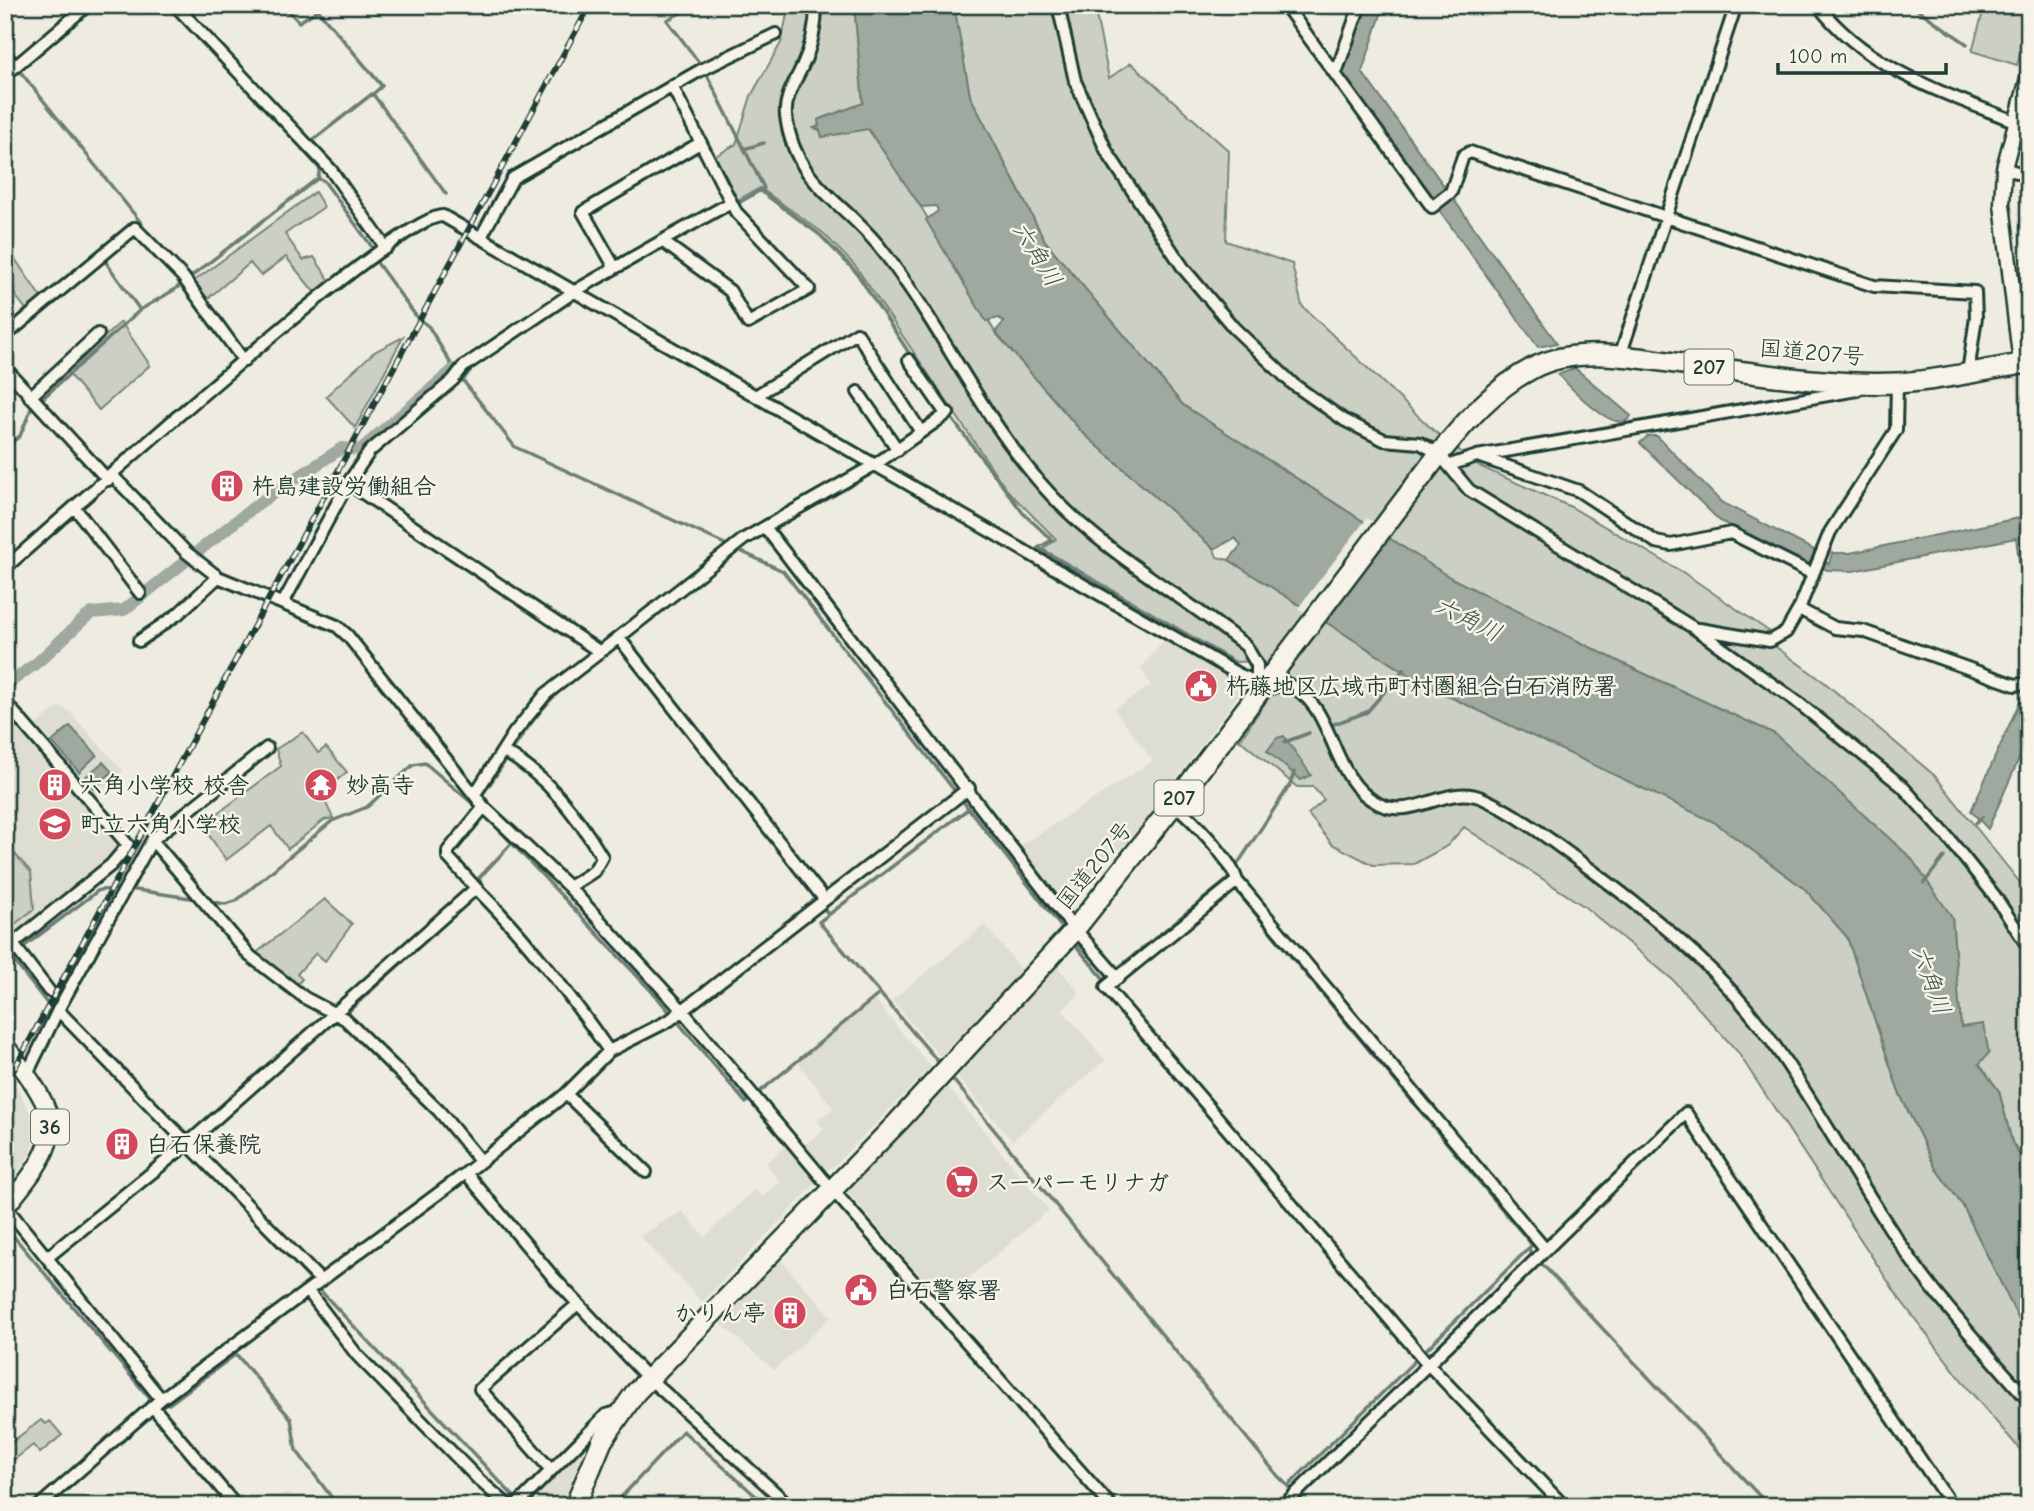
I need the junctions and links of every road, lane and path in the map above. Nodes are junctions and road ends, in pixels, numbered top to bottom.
1 (89, 5) edge
2 (175, 5) edge
3 (816, 5) edge
4 (1058, 5) edge
5 (1285, 5) edge
6 (1360, 5) edge
7 (1737, 5) edge
8 (1818, 5) edge
9 (776, 34) dead end
10 (5, 54) edge
11 (15, 67) junction
12 (1336, 73) junction
13 (5, 75) edge
14 (2029, 75) edge
15 (672, 86) junction
16 (2014, 121) junction
17 (700, 143) junction
18 (2004, 168) junction
19 (2029, 176) edge
20 (732, 207) junction
21 (1664, 217) junction
22 (481, 237) junction
23 (666, 245) junction
24 (378, 253) junction
25 (615, 268) junction
26 (580, 294) junction
27 (98, 334) dead end
28 (5, 336) edge
29 (1619, 356) junction
30 (909, 360) dead end
31 (244, 361) junction
32 (2025, 364) edge
33 (5, 368) edge
34 (1968, 373) junction
35 (1897, 383) junction
36 (858, 392) dead end
37 (757, 395) junction
38 (30, 397) junction
39 (922, 432) junction
40 (898, 450) junction
41 (1477, 456) junction
42 (1440, 461) junction
43 (876, 464) junction
44 (110, 478) junction
45 (348, 483) junction
46 (75, 508) junction
47 (765, 527) junction
48 (1816, 566) junction
49 (5, 568) edge
50 (218, 577) junction
51 (140, 593) dead end
52 (283, 603) junction
53 (1799, 609) junction
54 (1694, 628) junction
55 (619, 638) junction
56 (139, 641) dead end
57 (595, 656) dead end
58 (2027, 683) edge
59 (1263, 684) junction
60 (5, 702) edge
61 (267, 748) dead end
62 (507, 753) junction
63 (966, 789) junction
64 (479, 804) junction
65 (1174, 804) junction
66 (152, 840) junction
67 (1234, 875) junction
68 (569, 887) junction
69 (479, 891) junction
70 (820, 902) junction
71 (1071, 934) junction
72 (11, 947) edge
73 (2029, 948) edge
74 (1113, 975) junction
75 (49, 990) dead end
76 (56, 1014) junction
77 (677, 1015) junction
78 (336, 1018) junction
79 (7, 1051) edge
80 (609, 1052) junction
81 (27, 1073) junction
82 (566, 1094) junction
83 (184, 1143) junction
84 (480, 1161) junction
85 (646, 1172) dead end
86 (466, 1173) junction
87 (834, 1189) junction
88 (6, 1208) edge
89 (1539, 1255) junction
90 (49, 1256) junction
91 (315, 1286) junction
92 (578, 1304) junction
93 (1422, 1358) junction
94 (649, 1377) junction
95 (2029, 1401) edge
96 (157, 1403) junction
97 (621, 1411) junction
98 (551, 1470) junction
99 (519, 1502) edge
100 (39, 1506) edge
101 (236, 1506) edge
102 (509, 1506) edge
103 (575, 1506) edge
104 (790, 1506) edge
105 (1111, 1506) edge
106 (1283, 1506) edge
107 (1564, 1506) edge
108 (1952, 1506) edge

1 - 11 street
2 - 24 street
3 - 59 street
4 - 42 street
5 - 12 street
6 - 12 street
7 - 21 street
8 - 16 street
9 - 15 street
10 - 11 street
11 - 13 street
12 - 21 street
14 - 16 street
15 - 17 street
15 - 22 street
16 - 18 street
17 - 20 street
17 - 25 street
18 - 19 street
18 - 32 street
20 - 23 street
20 - 23 street
21 - 29 street
21 - 34 street
22 - 24 street
22 - 26 street
23 - 25 street
24 - 31 street
25 - 26 street
26 - 37 street
26 - 45 street
27 - 38 street
28 - 31 street
29 - 35 highway, 国道207号 / 207
29 - 42 highway, 国道207号 / 207
30 - 39 street
31 - 44 street
32 - 34 highway, 国道207号 / 207
33 - 38 street
34 - 35 highway, 国道207号 / 207
35 - 41 street
35 - 48 street
36 - 40 street
37 - 39 street
37 - 43 street
38 - 44 street
39 - 40 street
40 - 43 street
41 - 42 street
41 - 48 street
42 - 54 street
42 - 59 highway, 国道207号 / 207
43 - 47 street
43 - 59 street
44 - 46 street
44 - 50 street
45 - 52 street
45 - 55 street
46 - 49 street
46 - 51 street
47 - 55 street
47 - 63 street
48 - 53 street
50 - 52 street
50 - 56 street
52 - 64 street
53 - 54 street
53 - 58 street
54 - 73 street
55 - 70 street
57 - 62 street
59 - 65 highway, 国道207号 / 207
59 - 95 street
60 - 72 street
61 - 66 street
62 - 64 street
62 - 68 street
63 - 70 street
63 - 71 street
64 - 68 street
64 - 69 street
65 - 67 street
65 - 71 highway, 国道207号 / 207
66 - 76 street
66 - 78 street
67 - 74 street
67 - 89 street
68 - 77 street
69 - 78 street
69 - 80 street
70 - 77 street
71 - 74 street
71 - 87 highway, 国道207号 / 207
72 - 75 street
74 - 93 street
76 - 81 street
76 - 83 street
77 - 80 street
77 - 87 street
78 - 83 street
78 - 84 street
79 - 81 main road, 36
80 - 82 street
81 - 88 main road, 36
82 - 84 street
82 - 85 street
83 - 90 street
83 - 91 street
84 - 86 street
86 - 91 street
86 - 92 street
87 - 94 highway, 国道207号 / 207
87 - 105 street
88 - 90 street
89 - 93 street
89 - 108 street
90 - 96 street
91 - 96 street
91 - 102 street
92 - 94 street
92 - 98 street
93 - 106 street
93 - 107 street
94 - 97 highway, 国道207号 / 207
94 - 104 street
96 - 100 street
96 - 101 street
97 - 98 street
97 - 103 highway, 国道207号 / 207
98 - 99 street

